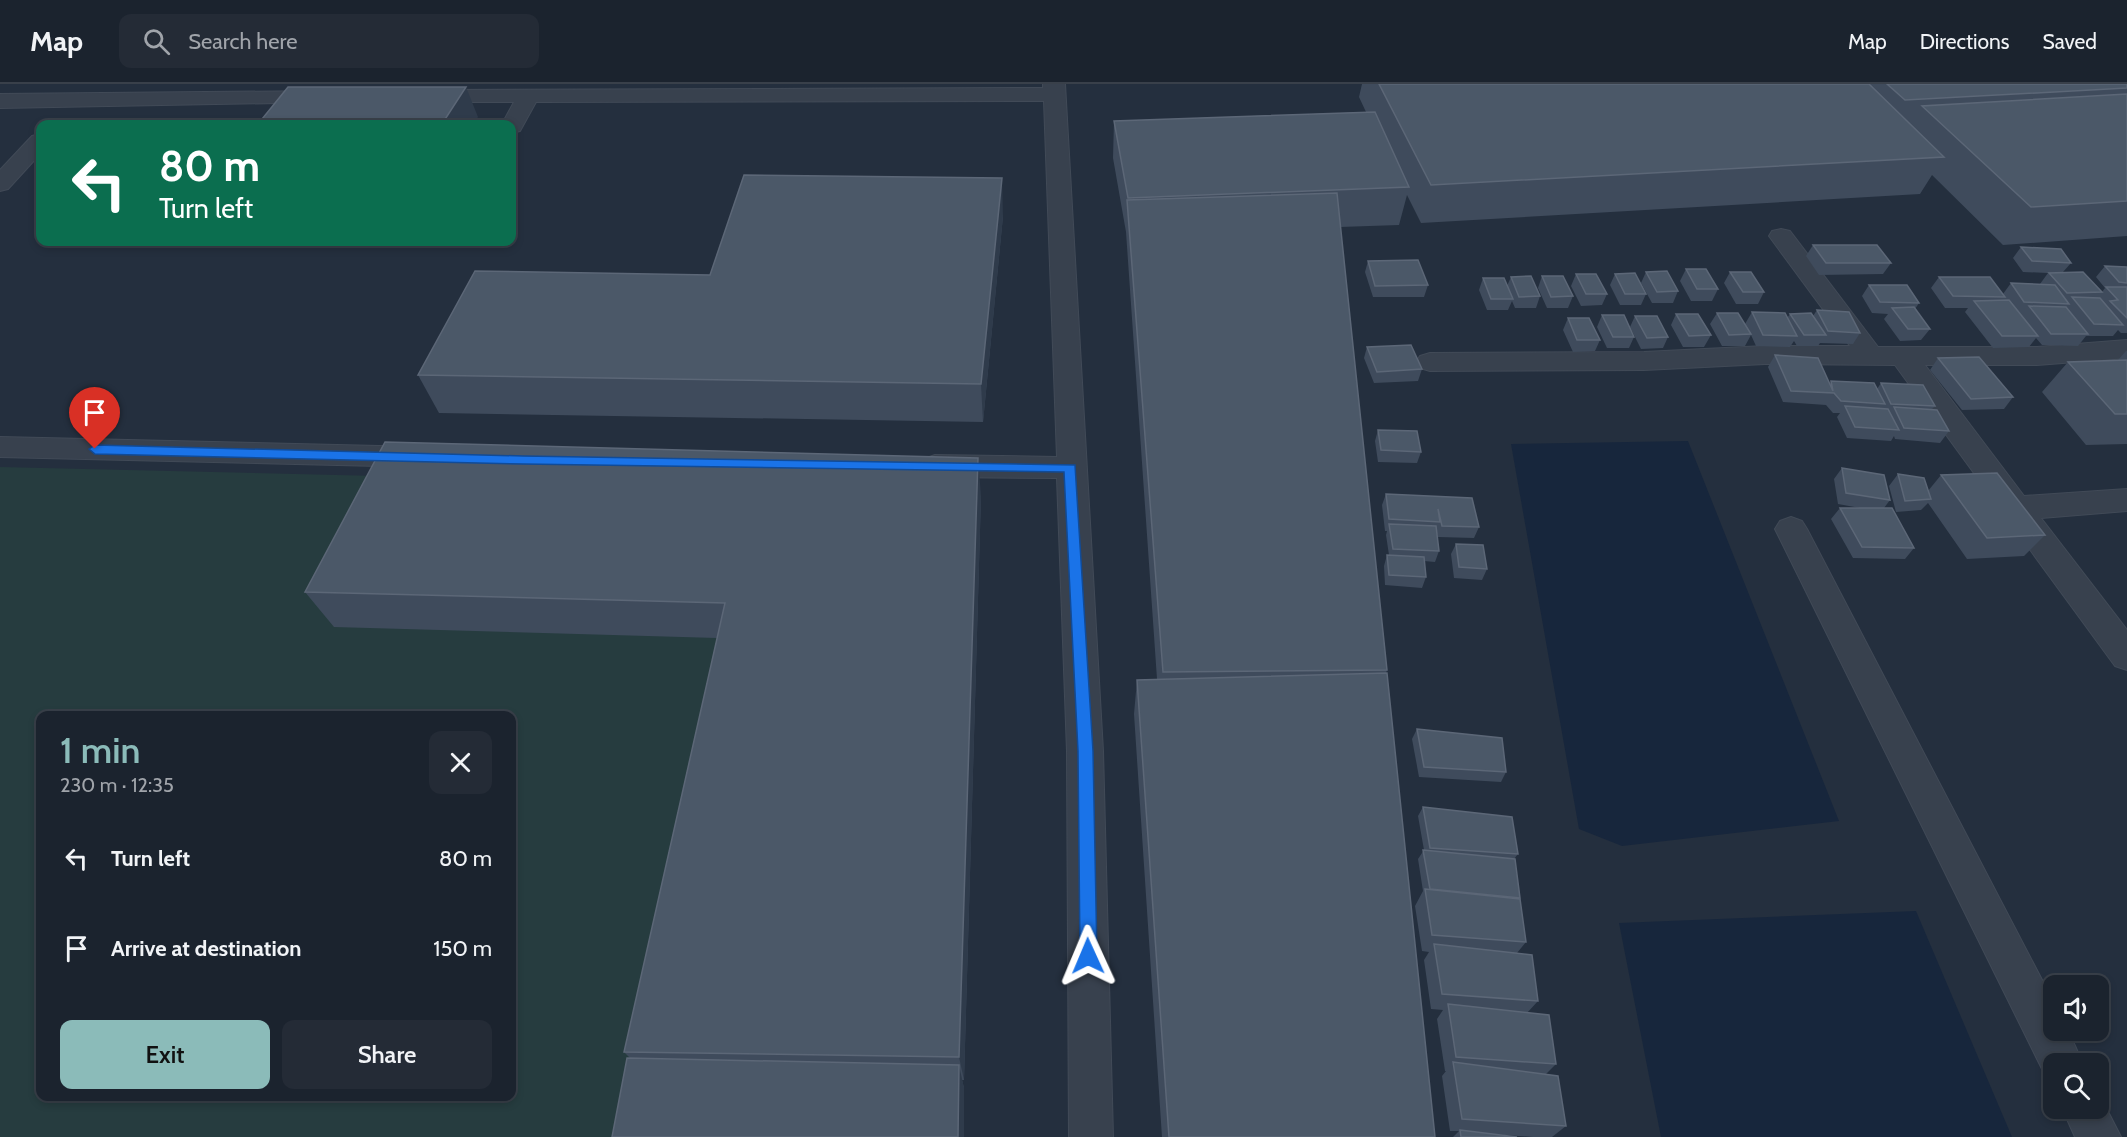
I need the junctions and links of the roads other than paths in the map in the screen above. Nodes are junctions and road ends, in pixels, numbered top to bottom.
1 (1054, 89) edge
2 (409, 96) edge
3 (528, 96) junction
4 (290, 97) junction
5 (350, 97) edge
6 (78, 100) junction
7 (0, 101) edge
8 (276, 115) edge
9 (60, 120) edge
10 (515, 120) edge
11 (36, 145) edge
12 (0, 184) edge
13 (1781, 236) dead end
14 (2127, 349) edge
15 (1871, 356) junction
16 (1903, 356) junction
17 (1430, 362) dead end
18 (0, 447) edge
19 (452, 458) edge
20 (904, 466) edge
21 (1070, 468) junction
22 (2127, 500) edge
23 (2017, 508) junction
24 (1791, 529) dead end
25 (2127, 656) edge
26 (2056, 1053) edge
27 (2090, 1119) edge
28 (1091, 1137) edge
29 (2099, 1137) edge

1 - 3 street
1 - 21 street
2 - 3 street
3 - 10 street
4 - 5 street
4 - 6 street
4 - 8 street
6 - 7 street
6 - 9 street
11 - 12 street
13 - 15 street
14 - 16 street
15 - 16 street
15 - 17 street
16 - 23 street
18 - 19 street
20 - 21 street
21 - 28 street
22 - 23 street
23 - 25 street
24 - 26 street
27 - 29 street

